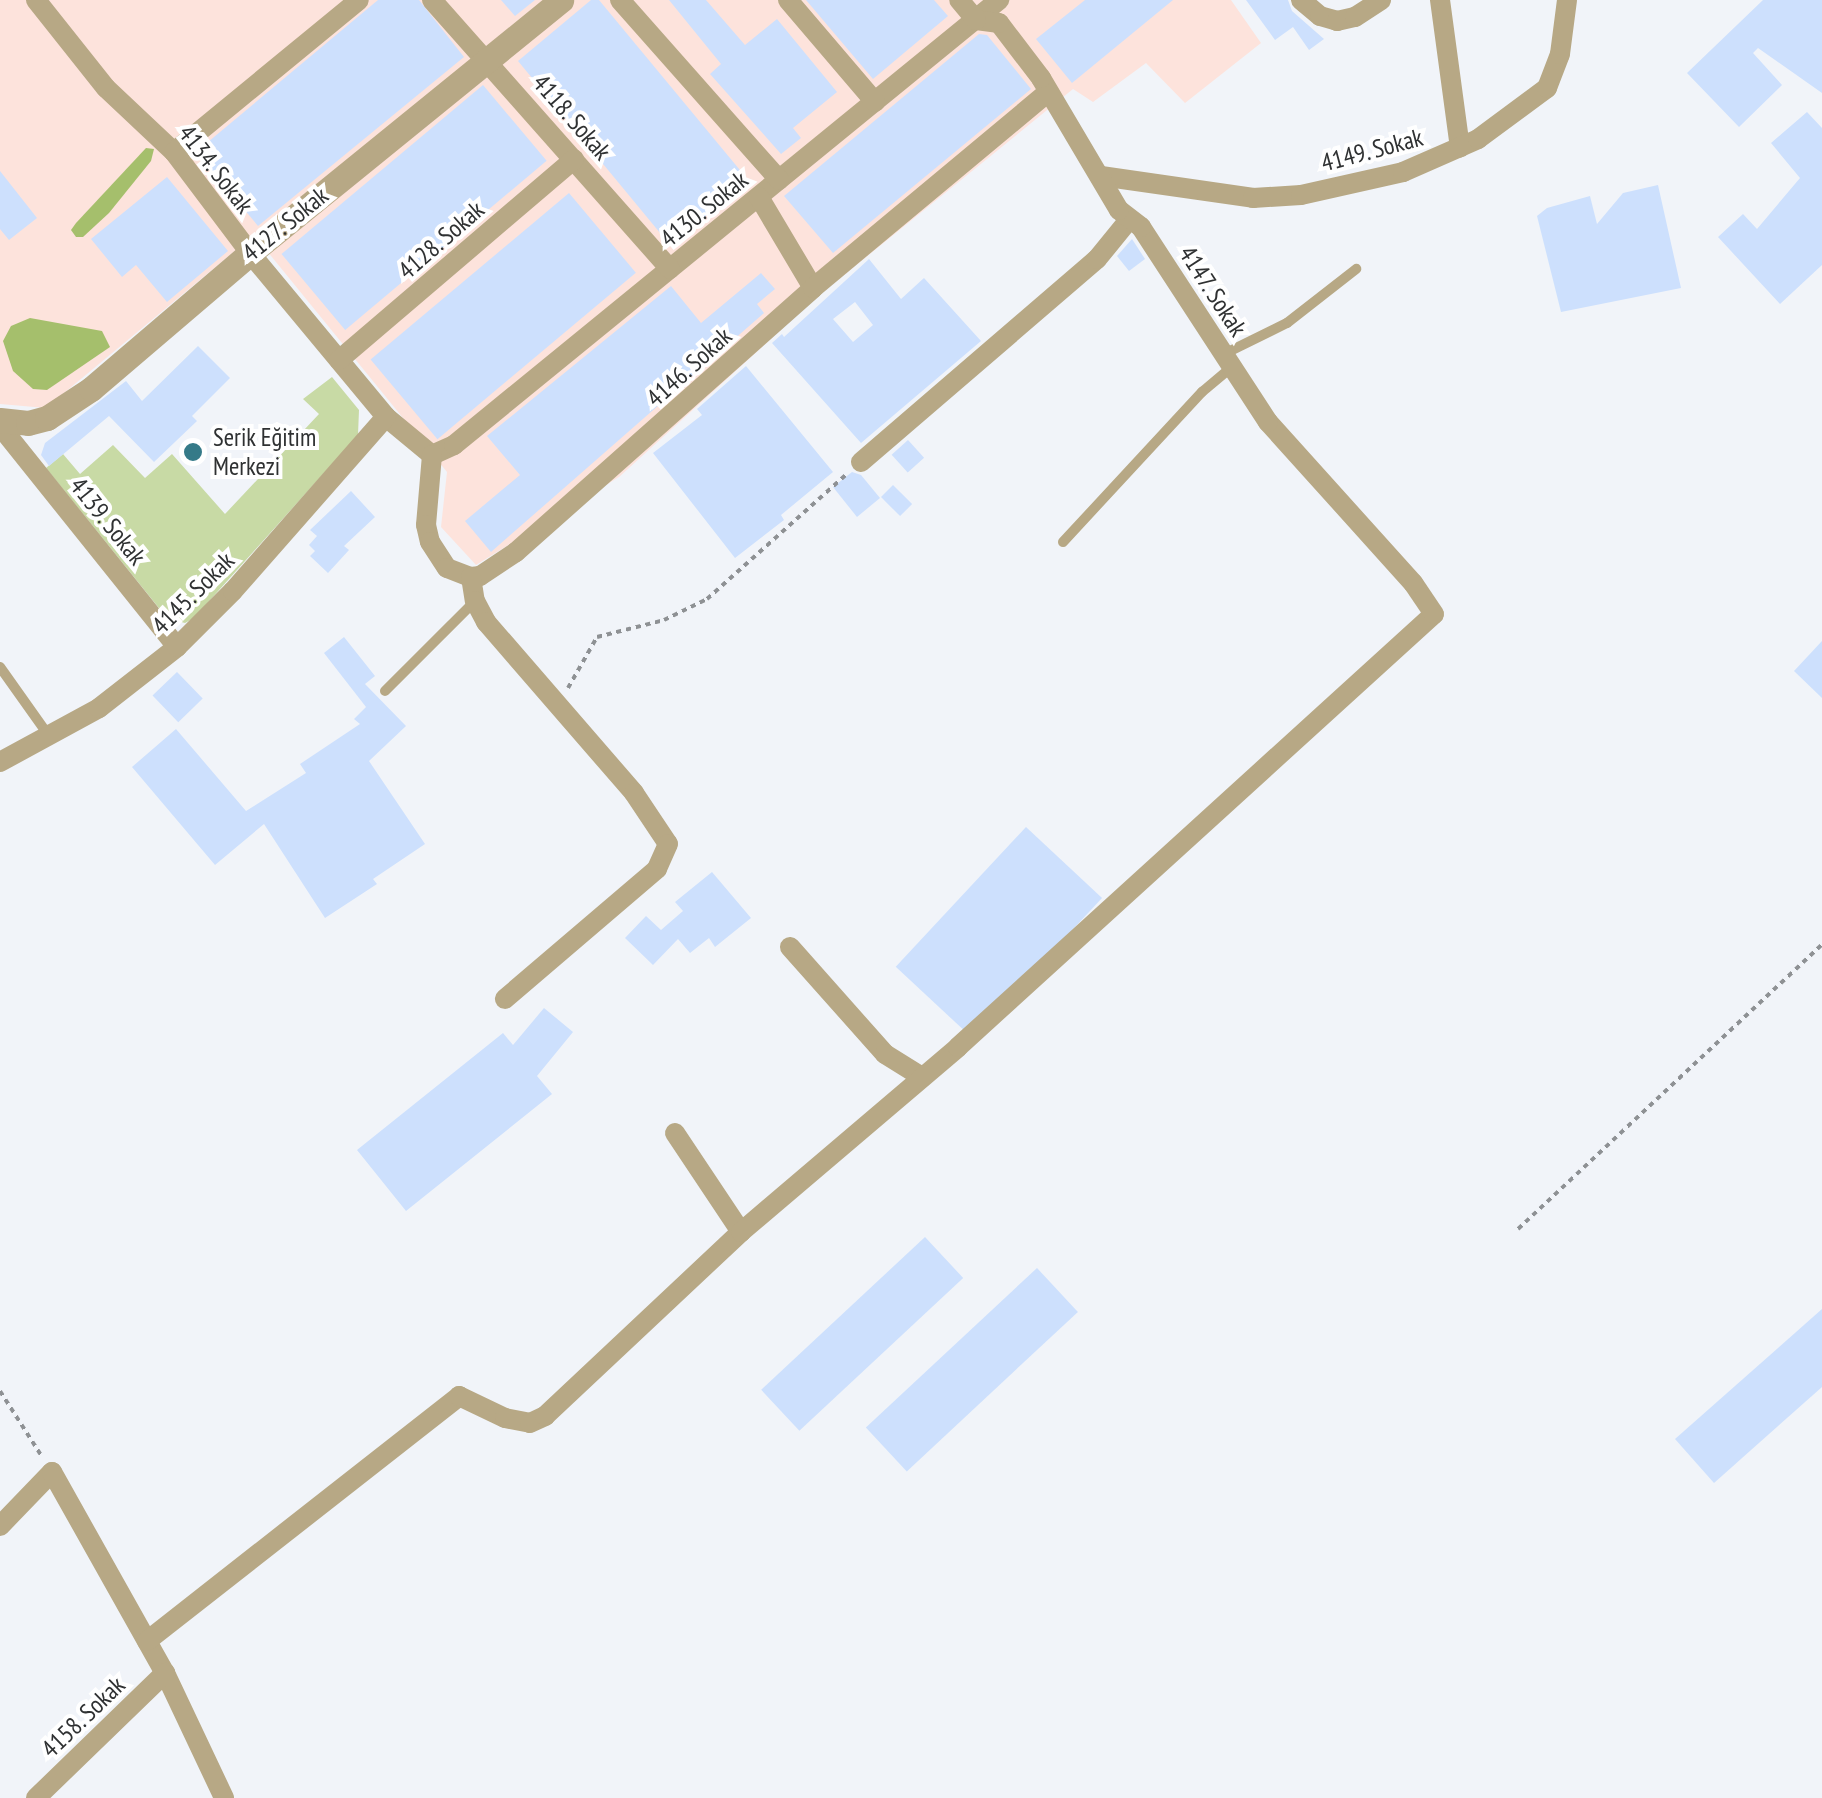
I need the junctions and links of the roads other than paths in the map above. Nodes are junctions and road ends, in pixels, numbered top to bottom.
1 (36, 0) edge
2 (359, 0) edge
3 (432, 0) edge
4 (560, 0) edge
5 (620, 0) edge
6 (788, 0) edge
7 (959, 0) edge
8 (999, 0) edge
9 (1301, 0) edge
10 (1382, 0) edge
11 (1440, 0) edge
12 (1567, 0) edge
13 (976, 20) junction
14 (488, 58) junction
15 (1046, 94) junction
16 (875, 102) junction
17 (1460, 148) junction
18 (174, 152) junction
19 (574, 159) junction
20 (1101, 176) junction
21 (779, 180) junction
22 (759, 197) junction
23 (1128, 221) junction
24 (250, 253) junction
25 (670, 269) junction
26 (1356, 269) dead end
27 (814, 288) junction
28 (339, 360) junction
29 (1228, 361) junction
30 (386, 417) junction
31 (0, 423) edge
32 (435, 454) junction
33 (861, 462) road end
34 (1063, 542) dead end
35 (470, 577) junction
36 (475, 601) junction
37 (178, 647) junction
38 (0, 666) edge
39 (385, 690) dead end
40 (50, 737) junction
41 (0, 762) edge
42 (790, 947) dead end
43 (506, 999) dead end
44 (922, 1078) junction
45 (675, 1132) dead end
46 (741, 1232) junction
47 (0, 1526) edge
48 (147, 1641) junction
49 (165, 1672) junction
50 (36, 1798) edge
51 (224, 1798) edge

1 - 18 street, 4134. Sokak
2 - 18 street
3 - 14 street, 4118. Sokak
4 - 14 street, 4127. Sokak
5 - 21 street
6 - 16 street
7 - 13 street, 4147. Sokak
8 - 13 street, 4130. Sokak
9 - 10 street
11 - 17 street
12 - 17 street, 4149. Sokak
13 - 15 street, 4147. Sokak
13 - 16 street, 4130. Sokak
14 - 19 street, 4118. Sokak
14 - 24 street, 4127. Sokak
15 - 20 street, 4147. Sokak
15 - 27 street, 4146. Sokak
16 - 21 street, 4130. Sokak
17 - 20 street, 4149. Sokak
18 - 24 street, 4134. Sokak
19 - 25 street, 4118. Sokak
19 - 28 street, 4128. Sokak
20 - 23 street, 4147. Sokak
21 - 22 street, 4130. Sokak
22 - 25 street, 4130. Sokak
22 - 27 street
23 - 29 street, 4147. Sokak
23 - 33 street
24 - 28 street, 4134. Sokak
24 - 31 street, 4127. Sokak
25 - 32 street, 4130. Sokak
26 - 29 lane
27 - 35 street, 4146. Sokak
28 - 30 street, 4134. Sokak
29 - 34 lane
29 - 44 street, 4147. Sokak
30 - 32 street, 4134. Sokak
30 - 37 street, 4145. Sokak
31 - 37 street, 4139. Sokak
32 - 35 street
35 - 36 street
36 - 39 lane
36 - 43 street
37 - 40 street, 4145. Sokak
38 - 40 lane
40 - 41 street, 4145. Sokak
42 - 44 street
44 - 46 street
45 - 46 street
46 - 48 street
47 - 48 street
48 - 49 street
49 - 50 street, 4158. Sokak
49 - 51 street

